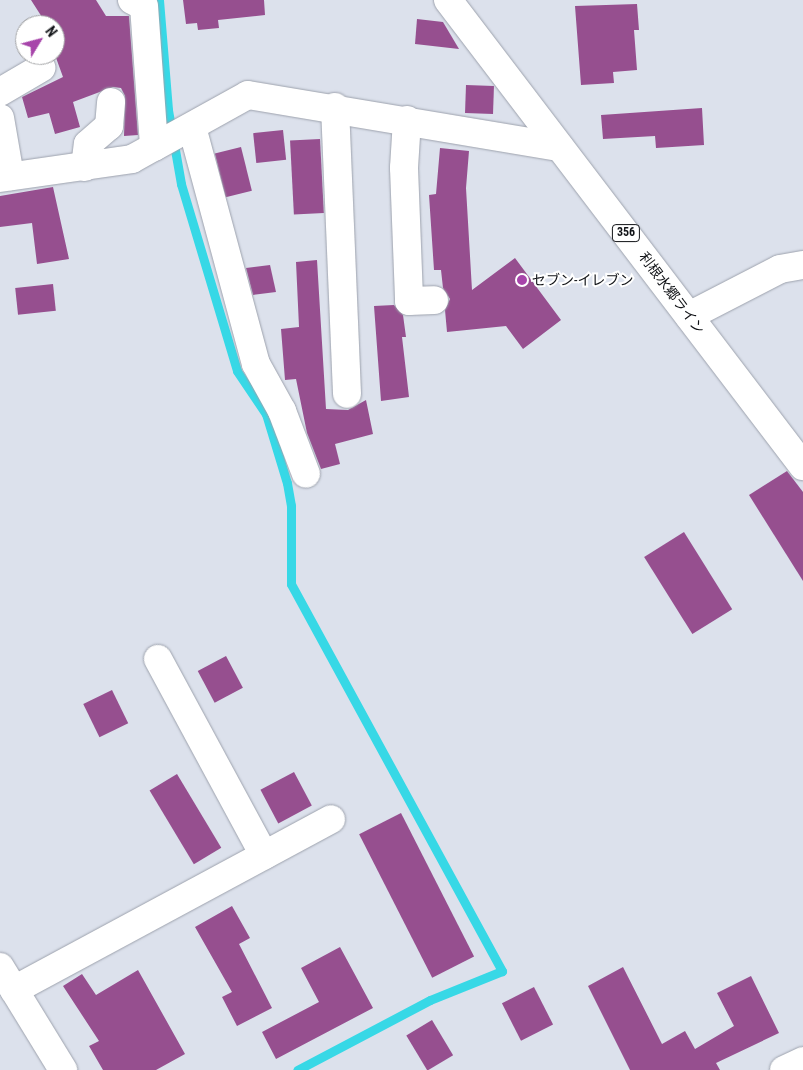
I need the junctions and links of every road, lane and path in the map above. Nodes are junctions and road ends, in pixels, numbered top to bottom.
1 (448, 0) edge
2 (140, 2) edge
3 (41, 68) dead end
4 (0, 92) edge
5 (111, 102) dead end
6 (335, 107) junction
7 (0, 118) edge
8 (407, 120) junction
9 (174, 137) junction
10 (560, 147) junction
11 (85, 167) junction
12 (5, 177) edge
13 (803, 265) edge
14 (434, 300) dead end
15 (689, 316) junction
16 (348, 394) dead end
17 (803, 466) edge
18 (306, 474) dead end
19 (158, 659) dead end
20 (331, 819) dead end
21 (264, 855) junction
22 (7, 979) edge
23 (803, 1061) edge
24 (63, 1070) edge
25 (784, 1070) edge

1 - 10 main road, 利根水郷ライン / 356
2 - 9 main road
3 - 4 main road
5 - 11 main road
6 - 8 main road
6 - 9 main road
6 - 16 main road
7 - 12 main road
8 - 10 main road
8 - 14 main road
9 - 11 main road
9 - 18 main road
10 - 15 main road, 利根水郷ライン / 356
11 - 12 main road
13 - 15 main road
15 - 17 main road, 利根水郷ライン / 356
19 - 21 main road
20 - 21 main road
21 - 22 main road
22 - 24 main road
23 - 25 main road

